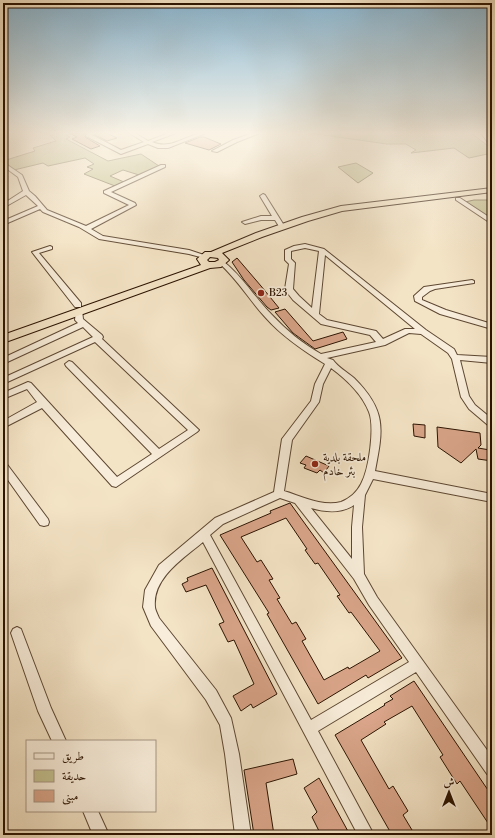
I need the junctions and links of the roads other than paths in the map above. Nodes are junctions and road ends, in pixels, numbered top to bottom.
1 (14, 172) edge
2 (149, 172) edge
3 (492, 190) edge
4 (26, 192) junction
5 (492, 194) edge
6 (263, 196) dead end
7 (461, 198) junction
8 (492, 200) edge
9 (3, 206) edge
10 (40, 206) junction
11 (277, 218) junction
12 (3, 222) edge
13 (245, 222) dead end
14 (492, 222) edge
15 (282, 227) junction
16 (86, 229) junction
17 (50, 248) dead end
18 (322, 250) junction
19 (207, 258) junction
20 (223, 262) junction
21 (472, 282) dead end
22 (79, 309) junction
23 (315, 314) junction
24 (84, 324) junction
25 (492, 327) edge
26 (3, 332) edge
27 (423, 332) junction
28 (96, 338) junction
29 (3, 339) edge
30 (382, 344) junction
31 (455, 356) junction
32 (319, 357) junction
33 (492, 360) edge
34 (3, 361) edge
35 (330, 362) junction
36 (69, 364) dead end
37 (3, 381) edge
38 (3, 396) edge
39 (43, 403) junction
40 (492, 424) edge
41 (3, 425) edge
42 (158, 454) junction
43 (3, 466) edge
44 (369, 474) junction
45 (279, 494) junction
46 (360, 494) junction
47 (298, 498) junction
48 (492, 498) edge
49 (44, 522) dead end
50 (204, 534) junction
51 (358, 575) junction
52 (17, 633) dead end
53 (418, 664) junction
54 (309, 729) junction
55 (59, 740) edge
56 (492, 769) edge
57 (90, 812) edge
58 (101, 835) edge
59 (243, 835) edge
60 (366, 835) edge

1 - 4 street
2 - 16 street
3 - 15 highway
4 - 9 street
4 - 10 street
5 - 7 highway
6 - 11 street
7 - 8 highway
7 - 14 street
7 - 20 highway
10 - 12 street
10 - 16 street
11 - 13 street
11 - 15 street
15 - 19 highway
16 - 19 street
17 - 22 street
18 - 23 street
18 - 23 street
18 - 27 street
19 - 20 highway
19 - 22 highway
20 - 32 street
21 - 25 street
22 - 24 street
22 - 26 highway
22 - 29 highway
23 - 30 street
24 - 28 street
24 - 34 street
27 - 30 street
27 - 31 street
28 - 37 street
28 - 42 street
30 - 32 street
31 - 33 street
31 - 40 street
32 - 35 street
35 - 44 street
35 - 45 street
36 - 42 street
38 - 39 street
39 - 41 street
39 - 42 street
43 - 49 street
44 - 46 street
44 - 48 street
45 - 47 street
45 - 50 street
46 - 47 street
46 - 51 street
47 - 51 street
50 - 54 street
50 - 59 street
51 - 53 street
52 - 55 street
53 - 54 street
53 - 56 street
54 - 60 street
57 - 58 street

